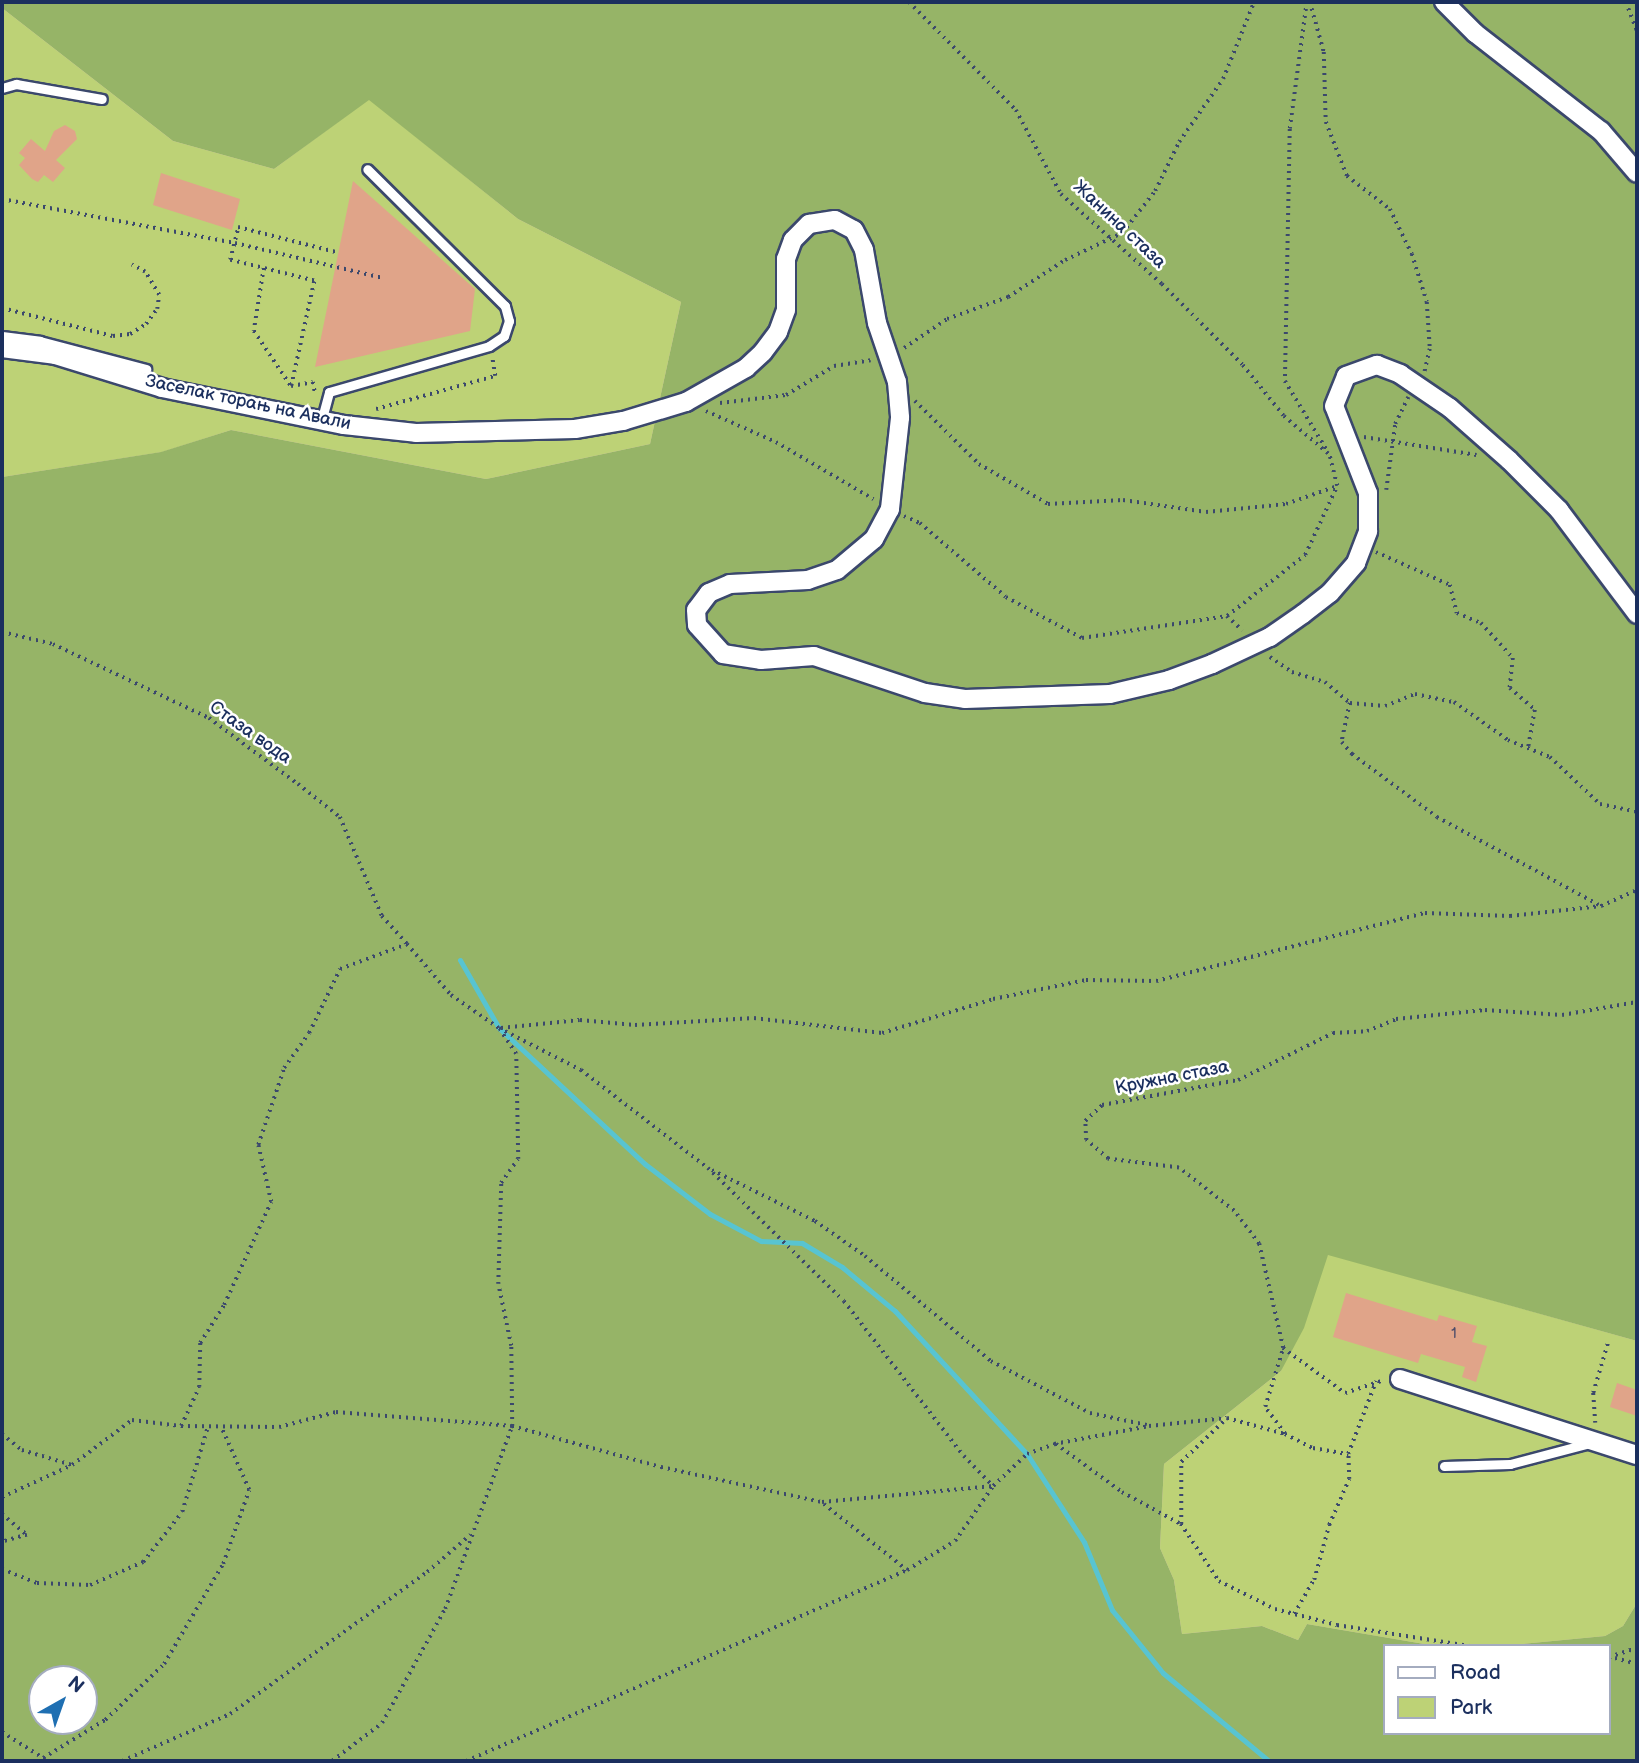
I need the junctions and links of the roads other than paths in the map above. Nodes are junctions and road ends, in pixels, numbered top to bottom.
1 (1444, 2) edge
2 (2, 88) edge
3 (102, 99) dead end
4 (367, 169) dead end
5 (1637, 173) edge
6 (2, 336) edge
7 (2, 348) edge
8 (146, 369) dead end
9 (321, 422) junction
10 (1637, 614) edge
11 (1400, 1379) dead end
12 (1596, 1441) junction
13 (1637, 1455) edge
14 (1444, 1466) dead end

1 - 5 street
2 - 3 lane
4 - 9 lane
6 - 8 lane
7 - 9 street, Заселак торањ на Авали
9 - 10 street, Заселак торањ на Авали
11 - 12 street
12 - 13 street
12 - 14 lane

